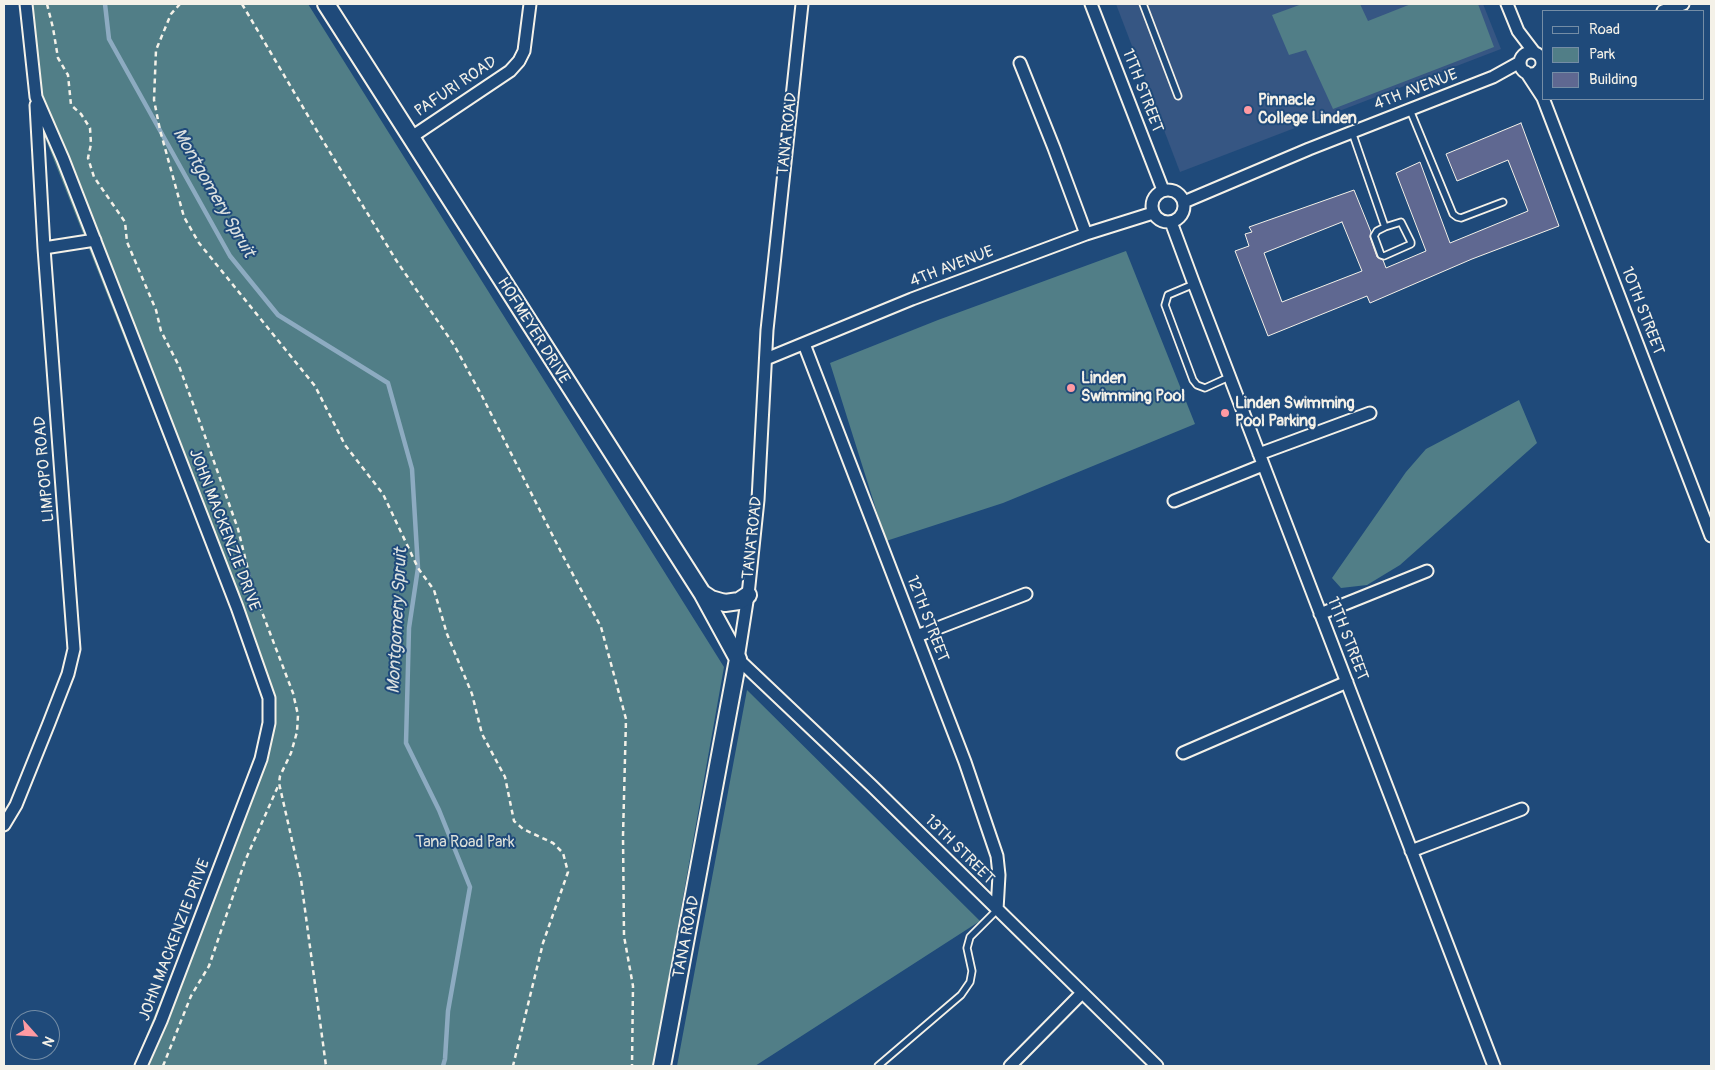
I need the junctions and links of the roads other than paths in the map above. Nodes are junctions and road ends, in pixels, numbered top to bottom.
1 (26, 4) edge
2 (326, 4) edge
3 (530, 4) edge
4 (802, 4) edge
5 (1091, 4) edge
6 (1143, 4) edge
7 (1507, 4) edge
8 (1682, 4) edge
9 (1666, 10) edge
10 (1518, 31) junction
11 (1538, 53) edge
12 (1020, 63) dead end
13 (1523, 65) junction
14 (1541, 67) edge
15 (1178, 96) dead end
16 (36, 97) junction
17 (1542, 98) joint
18 (1543, 100) edge
19 (1410, 110) junction
20 (1352, 132) junction
21 (410, 138) junction
22 (1163, 190) junction
23 (1184, 202) junction
24 (1503, 202) dead end
25 (1152, 213) junction
26 (1171, 222) junction
27 (1385, 227) junction
28 (1086, 234) junction
29 (95, 240) junction
30 (44, 248) junction
31 (1194, 284) junction
32 (804, 344) junction
33 (766, 359) junction
34 (1229, 376) junction
35 (1370, 413) dead end
36 (1259, 454) junction
37 (1263, 465) junction
38 (1174, 501) dead end
39 (1711, 536) edge
40 (1427, 571) dead end
41 (702, 593) junction
42 (1026, 594) dead end
43 (748, 595) junction
44 (1320, 614) junction
45 (917, 636) junction
46 (738, 659) junction
47 (1347, 682) junction
48 (1183, 753) dead end
49 (1522, 809) dead end
50 (4, 825) edge
51 (1411, 851) junction
52 (997, 910) junction
53 (1082, 994) junction
54 (1014, 1065) edge
55 (141, 1066) edge
56 (662, 1066) edge
57 (878, 1066) edge
58 (1157, 1066) edge
59 (1494, 1066) edge

1 - 16 street, JOHN MACKENZIE DRIVE
2 - 21 main road, HOFMEYER DRIVE
3 - 21 street, PAFURI ROAD
4 - 33 street, TANA ROAD
5 - 22 street, 11TH STREET
6 - 15 lane
7 - 10 street, 10TH STREET
8 - 9 street
10 - 11 street, 10TH STREET
10 - 13 street, 10TH STREET
11 - 13 street
11 - 14 street, 10TH STREET
12 - 28 street
13 - 14 street
13 - 17 street, 10TH STREET
13 - 19 street, 4TH AVENUE
14 - 17 street, 10TH STREET
16 - 29 street, JOHN MACKENZIE DRIVE
16 - 30 street, LIMPOPO ROAD
18 - 39 street, 10TH STREET
19 - 20 street, 4TH AVENUE
19 - 24 lane
20 - 23 street, 4TH AVENUE
20 - 27 lane
21 - 41 main road, HOFMEYER DRIVE
22 - 23 street
22 - 25 street
23 - 26 street
25 - 26 street
25 - 28 street, 4TH AVENUE
26 - 31 street, 11TH STREET
27 - 27 lane
28 - 32 street, 4TH AVENUE
29 - 30 street
29 - 55 street, JOHN MACKENZIE DRIVE
30 - 50 street, LIMPOPO ROAD
31 - 34 street, 11TH STREET
31 - 34 lane
32 - 33 street, 4TH AVENUE
32 - 45 street, 12TH STREET
33 - 43 street, TANA ROAD
34 - 36 street, 11TH STREET
35 - 36 street
36 - 37 street, 11TH STREET
37 - 38 street
37 - 44 street, 11TH STREET
40 - 44 street
41 - 43 main road
41 - 46 main road, HOFMEYER DRIVE
42 - 45 street
43 - 46 street, TANA ROAD
44 - 47 street, 11TH STREET
45 - 52 street, 12TH STREET
46 - 52 street, 13TH STREET
46 - 56 main road, TANA ROAD
47 - 48 street
47 - 51 street, 11TH STREET
49 - 51 street
51 - 59 street, 11TH STREET
52 - 53 street, 13TH STREET
52 - 57 lane
53 - 54 street
53 - 58 street, 13TH STREET

